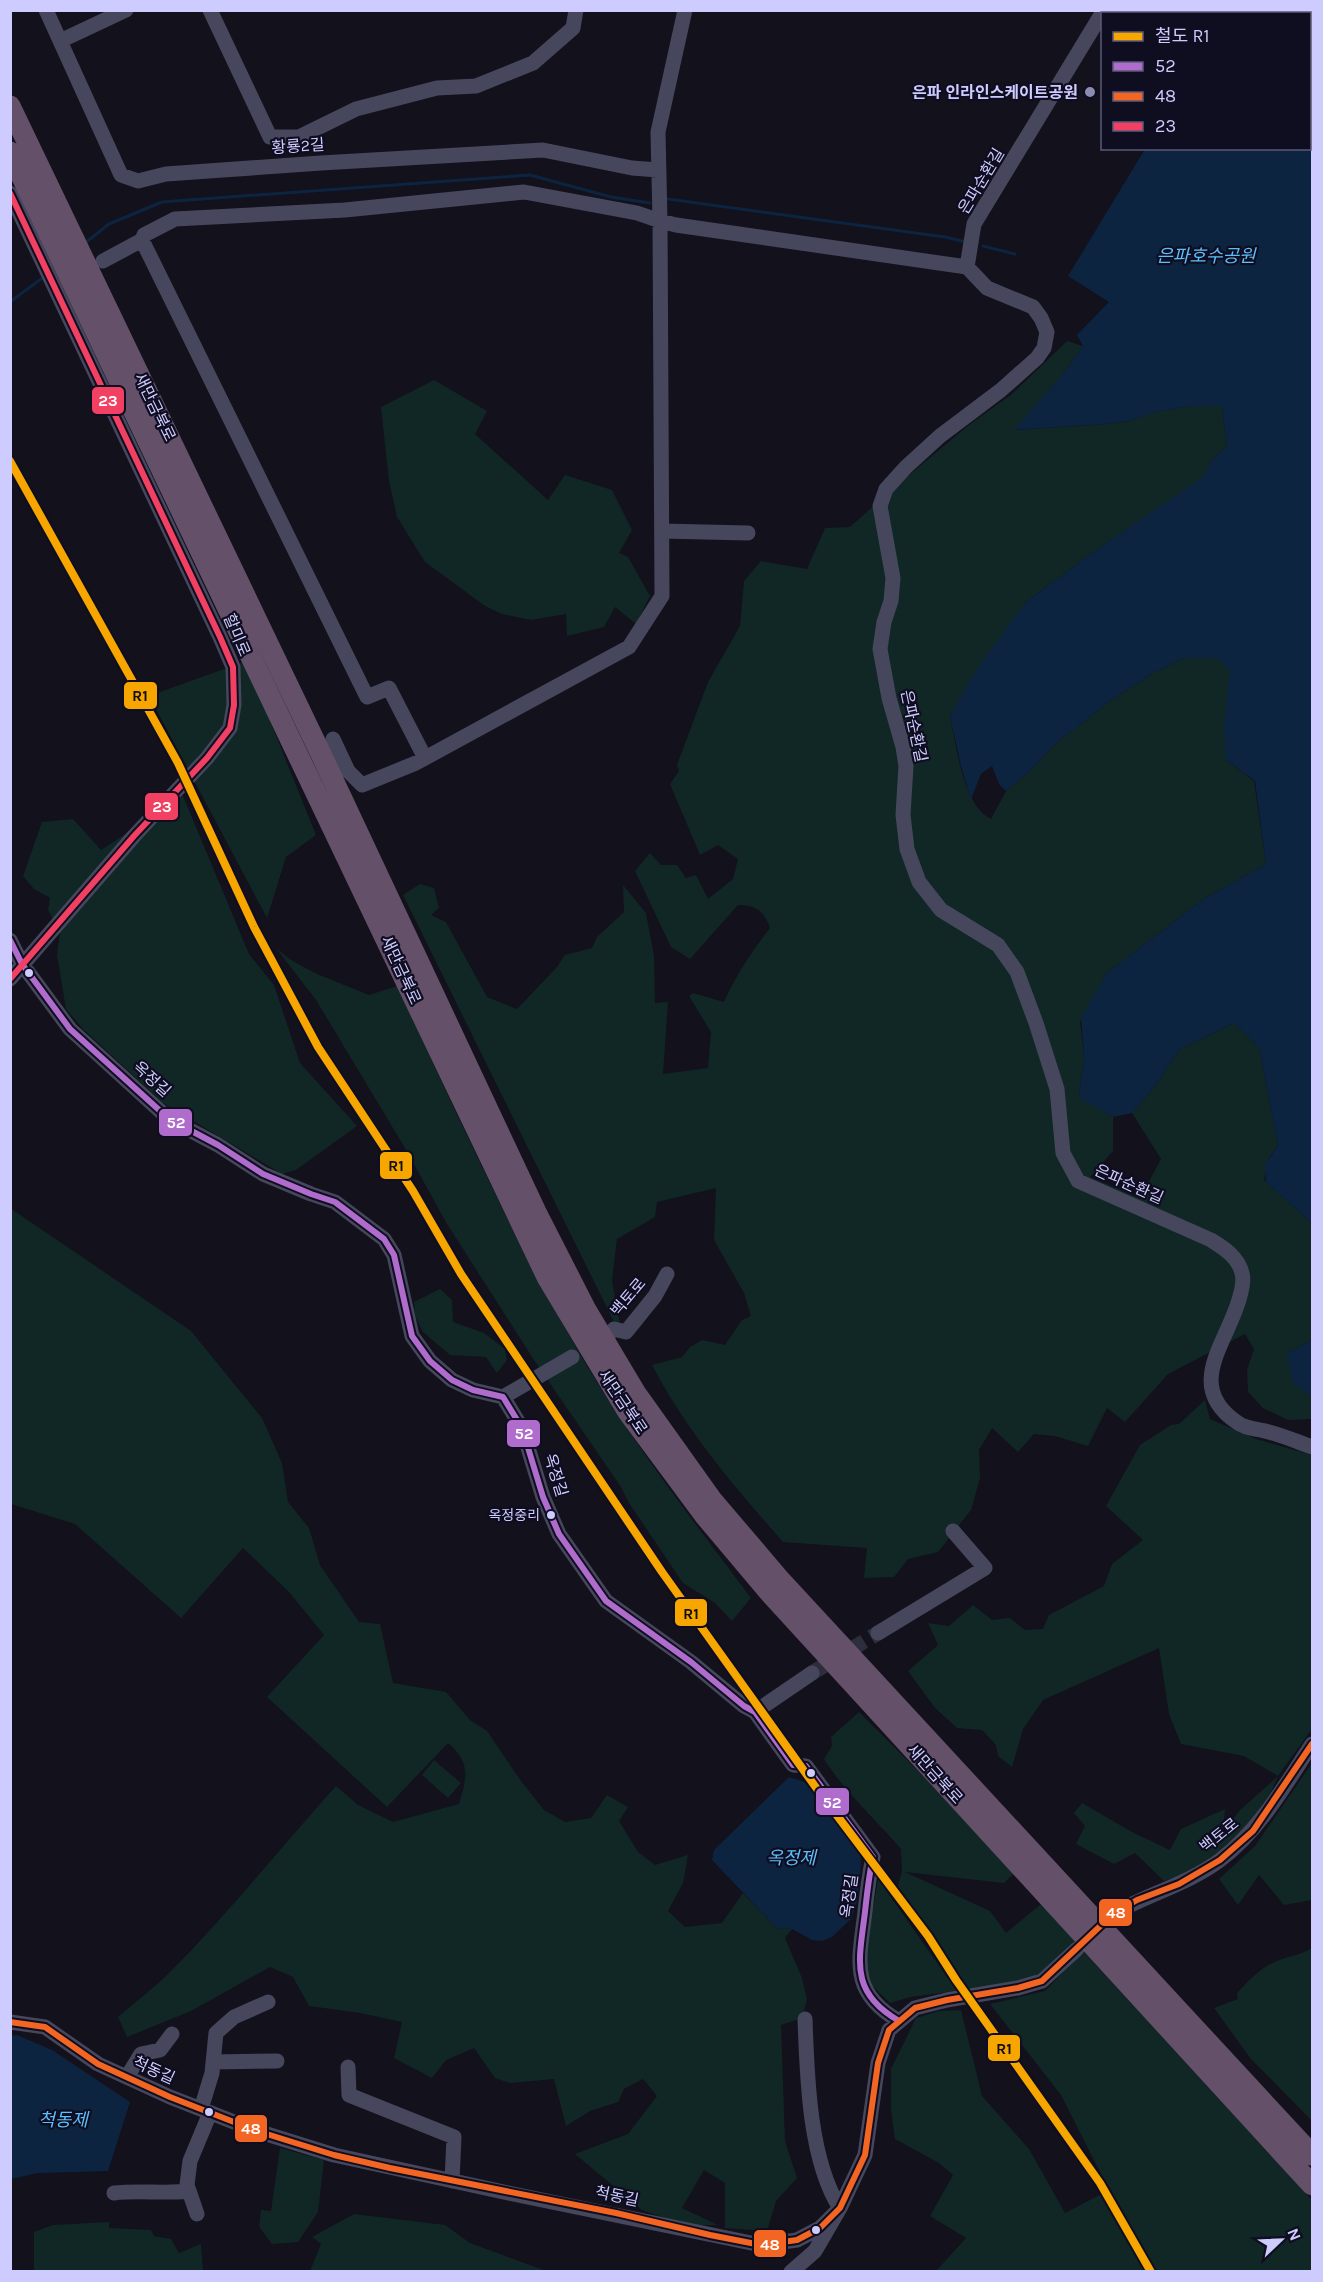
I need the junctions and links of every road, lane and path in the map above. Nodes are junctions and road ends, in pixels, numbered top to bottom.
1 (46, 10) edge
2 (126, 10) edge
3 (210, 10) edge
4 (576, 10) edge
5 (685, 10) edge
6 (1101, 15) edge
7 (60, 41) junction
8 (10, 93) edge
9 (10, 106) edge
10 (10, 152) edge
11 (658, 170) junction
12 (48, 185) junction
13 (10, 193) edge
14 (660, 221) junction
15 (50, 234) junction
16 (142, 240) junction
17 (967, 267) junction
18 (81, 277) junction
19 (662, 531) junction
20 (748, 532) dead end
21 (318, 751) junction
22 (425, 758) junction
23 (10, 939) edge
24 (22, 964) junction
25 (10, 979) edge
26 (668, 1274) dead end
27 (611, 1332) dead end
28 (572, 1357) dead end
29 (503, 1397) junction
30 (1312, 1447) edge
31 (953, 1532) dead end
32 (878, 1633) tunnel mouth
33 (812, 1673) tunnel mouth
34 (755, 1712) junction
35 (1312, 1744) edge
36 (1097, 1935) junction
37 (1115, 1955) junction
38 (268, 2002) dead end
39 (806, 2019) dead end
40 (899, 2021) junction
41 (10, 2022) edge
42 (172, 2034) dead end
43 (277, 2061) dead end
44 (213, 2062) junction
45 (348, 2067) dead end
46 (127, 2077) junction
47 (206, 2111) junction
48 (1312, 2155) edge
49 (452, 2181) junction
50 (1312, 2185) edge
51 (189, 2191) junction
52 (114, 2193) dead end
53 (840, 2208) junction
54 (197, 2214) dead end
55 (791, 2271) edge

1 - 7 street, 황룡2길
2 - 7 street
3 - 4 street
5 - 11 street
6 - 17 street, 은파순환길
7 - 11 street, 황룡2길
8 - 12 highway
9 - 12 highway, 새만금북로
10 - 15 highway, 새만금북로
11 - 14 street
12 - 15 highway, 새만금북로
13 - 15 street
14 - 16 street
14 - 17 street
14 - 19 street
15 - 18 highway, 새만금북로
15 - 18 street, 할미로
16 - 18 street
16 - 22 street
17 - 30 street, 은파순환길
18 - 21 highway, 새만금북로
18 - 24 street, 할미로
19 - 20 street
19 - 22 street
21 - 22 street
21 - 36 highway, 새만금북로
23 - 24 street, 옥정길
24 - 25 street, 할미로
24 - 29 street, 옥정길
26 - 27 street, 백토로
28 - 29 street
29 - 34 street, 옥정길
31 - 32 street
33 - 34 street
34 - 40 street, 옥정길
35 - 36 street, 백토로
36 - 37 highway, 새만금북로
36 - 40 street, 척동길
37 - 48 highway
37 - 50 highway
38 - 44 street
39 - 53 street
40 - 53 street, 척동길
41 - 46 street, 척동길
42 - 46 street
43 - 44 street
44 - 47 street
45 - 49 street
46 - 47 street, 척동길
47 - 49 street, 척동길
47 - 51 street
49 - 53 street, 척동길
51 - 52 street
51 - 54 street
53 - 55 street

